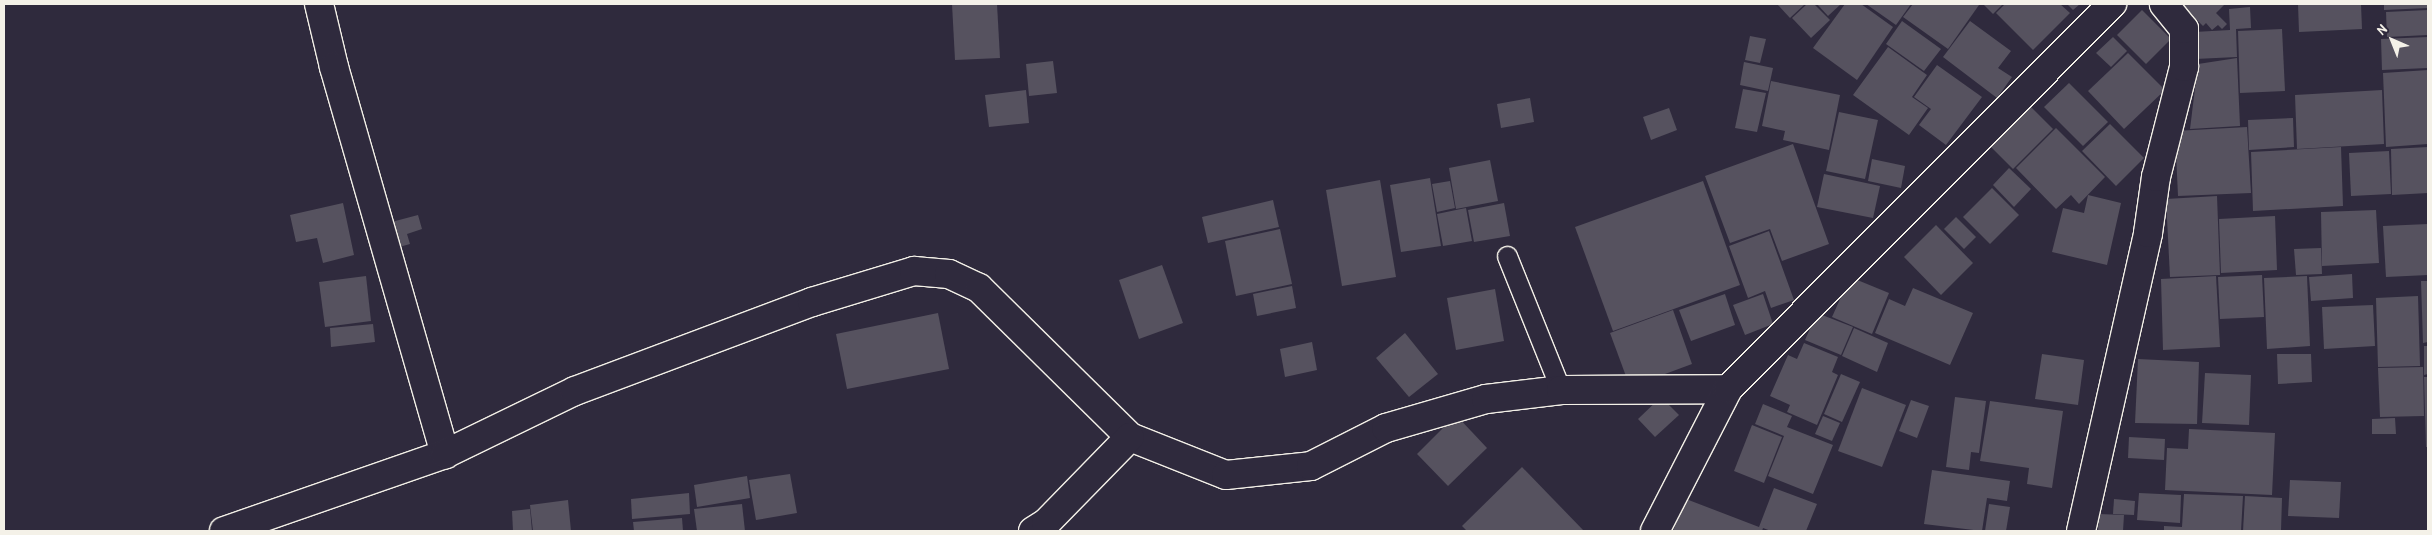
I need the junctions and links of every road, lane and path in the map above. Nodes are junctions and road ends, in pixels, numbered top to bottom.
1 (319, 4) edge
2 (2112, 4) edge
3 (2164, 4) edge
4 (1508, 256) dead end
5 (1728, 389) junction
6 (1561, 390) junction
7 (1130, 437) junction
8 (445, 454) junction
9 (224, 531) edge
10 (1033, 531) edge
11 (1655, 531) edge
12 (2081, 531) edge

1 - 8 street
2 - 5 street
3 - 12 street
4 - 6 lane
5 - 6 street
5 - 11 street
6 - 7 street
7 - 8 street
7 - 10 street
8 - 9 street

